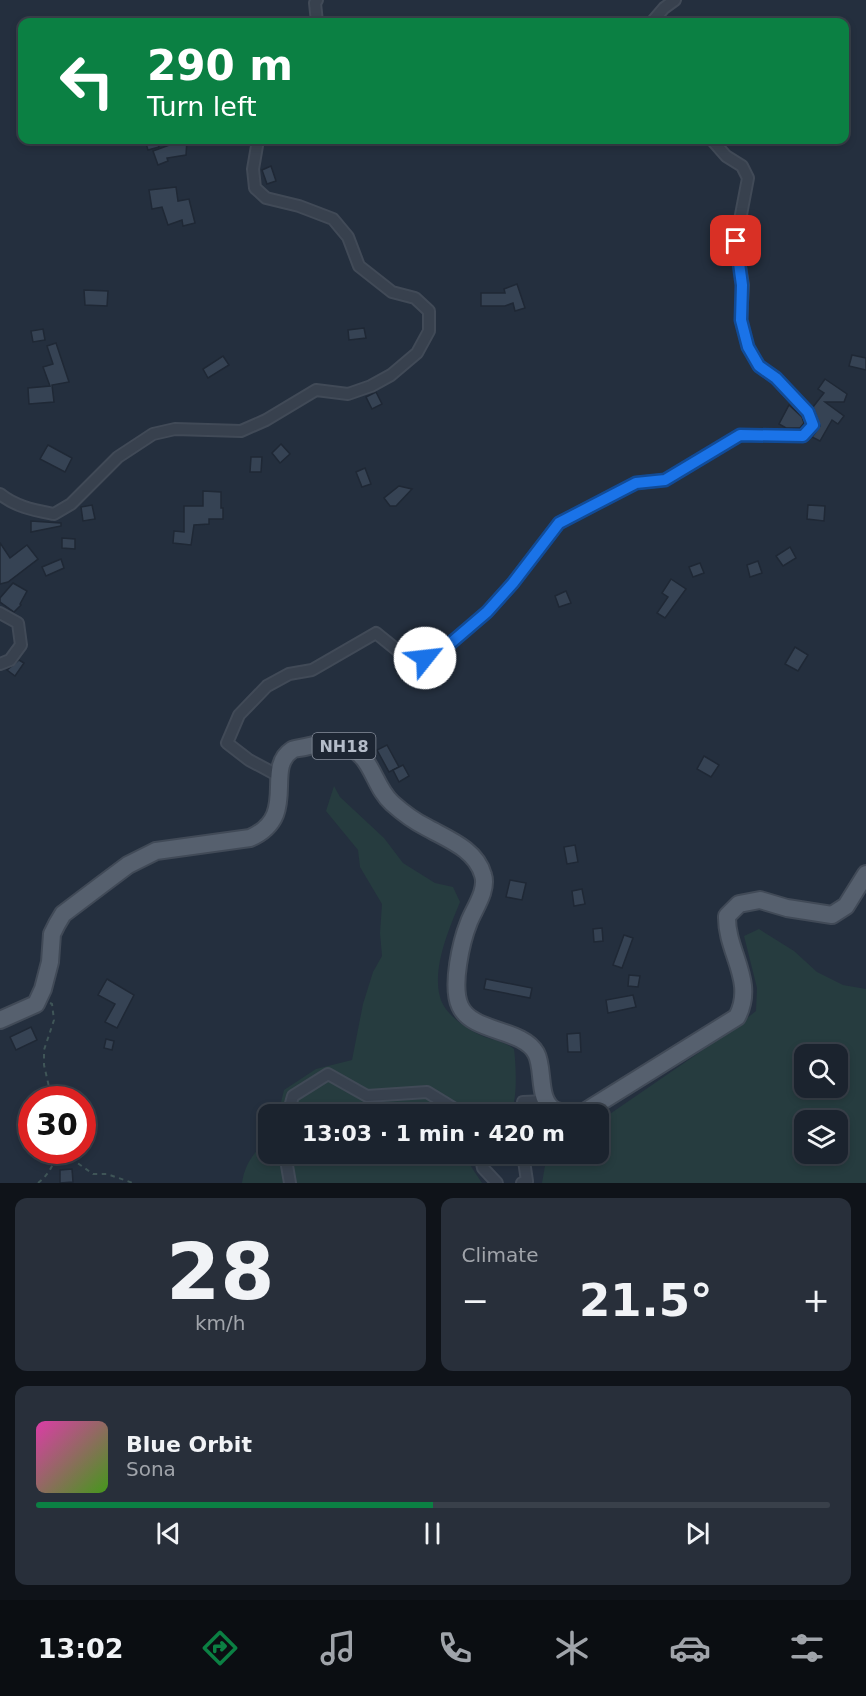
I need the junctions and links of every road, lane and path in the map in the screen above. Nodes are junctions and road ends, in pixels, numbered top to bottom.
1 (317, 0) edge
2 (675, 0) edge
3 (317, 18) edge
4 (655, 18) edge
5 (257, 144) edge
6 (716, 144) edge
7 (0, 494) edge
8 (0, 613) edge
9 (0, 664) edge
10 (279, 776) junction
11 (866, 874) edge
12 (40, 999) junction
13 (0, 1020) edge
14 (49, 1086) edge
15 (547, 1101) junction
16 (291, 1104) edge
17 (447, 1104) edge
18 (523, 1104) edge
19 (549, 1104) edge
20 (597, 1104) edge
21 (287, 1164) edge
22 (482, 1164) edge
23 (524, 1164) edge
24 (38, 1183) edge
25 (133, 1183) edge
26 (290, 1183) edge
27 (497, 1183) edge
28 (522, 1183) edge

1 - 3 street
2 - 4 street
5 - 7 street
6 - 10 street
8 - 9 street
10 - 12 main road, NH18
10 - 15 main road, NH18
11 - 20 main road
12 - 13 main road
12 - 14 path
15 - 18 street
15 - 19 main road
16 - 17 street
21 - 26 street
22 - 27 street
23 - 28 street
24 - 25 path

